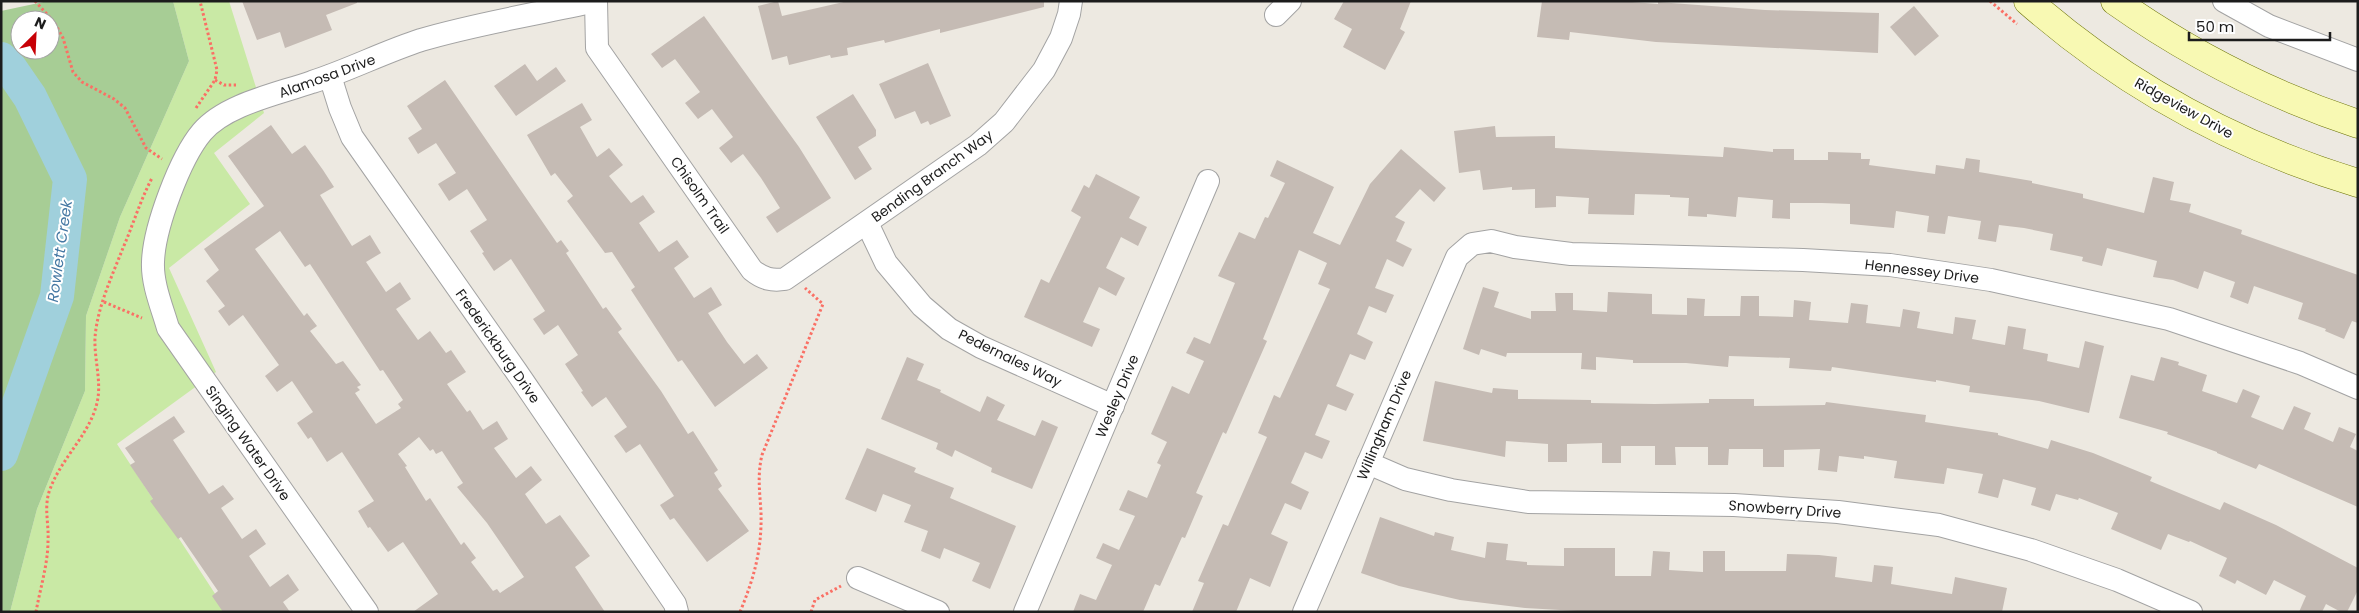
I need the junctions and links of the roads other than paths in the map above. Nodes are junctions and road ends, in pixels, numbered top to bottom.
1 (596, 1) edge
2 (1070, 1) edge
3 (2028, 1) edge
4 (2115, 1) edge
5 (2224, 1) edge
6 (2358, 60) edge
7 (330, 76) junction
8 (2358, 124) edge
9 (1208, 180) dead end
10 (2355, 182) edge
11 (867, 223) junction
12 (1472, 244) joint
13 (152, 263) joint
14 (2358, 388) edge
15 (1112, 406) junction
16 (1368, 463) junction
17 (858, 578) road end
18 (367, 612) edge
19 (677, 612) edge
20 (938, 612) edge
21 (1025, 612) edge
22 (1304, 612) edge
23 (2191, 612) edge

1 - 7 street, Alamosa Drive
1 - 11 street, Chisolm Trail
2 - 11 street, Bending Branch Way
3 - 10 main road, Ridgeview Drive
4 - 8 main road
5 - 6 street
7 - 13 street, Alamosa Drive
7 - 19 street, Frederickburg Drive
9 - 15 street, Wesley Drive
11 - 15 street, Pedernales Way
12 - 14 street, Hennessey Drive
12 - 16 street, Willingham Drive
13 - 18 street, Singing Water Drive
15 - 21 street, Wesley Drive
16 - 22 street, Willingham Drive
16 - 23 street, Snowberry Drive
17 - 20 street

